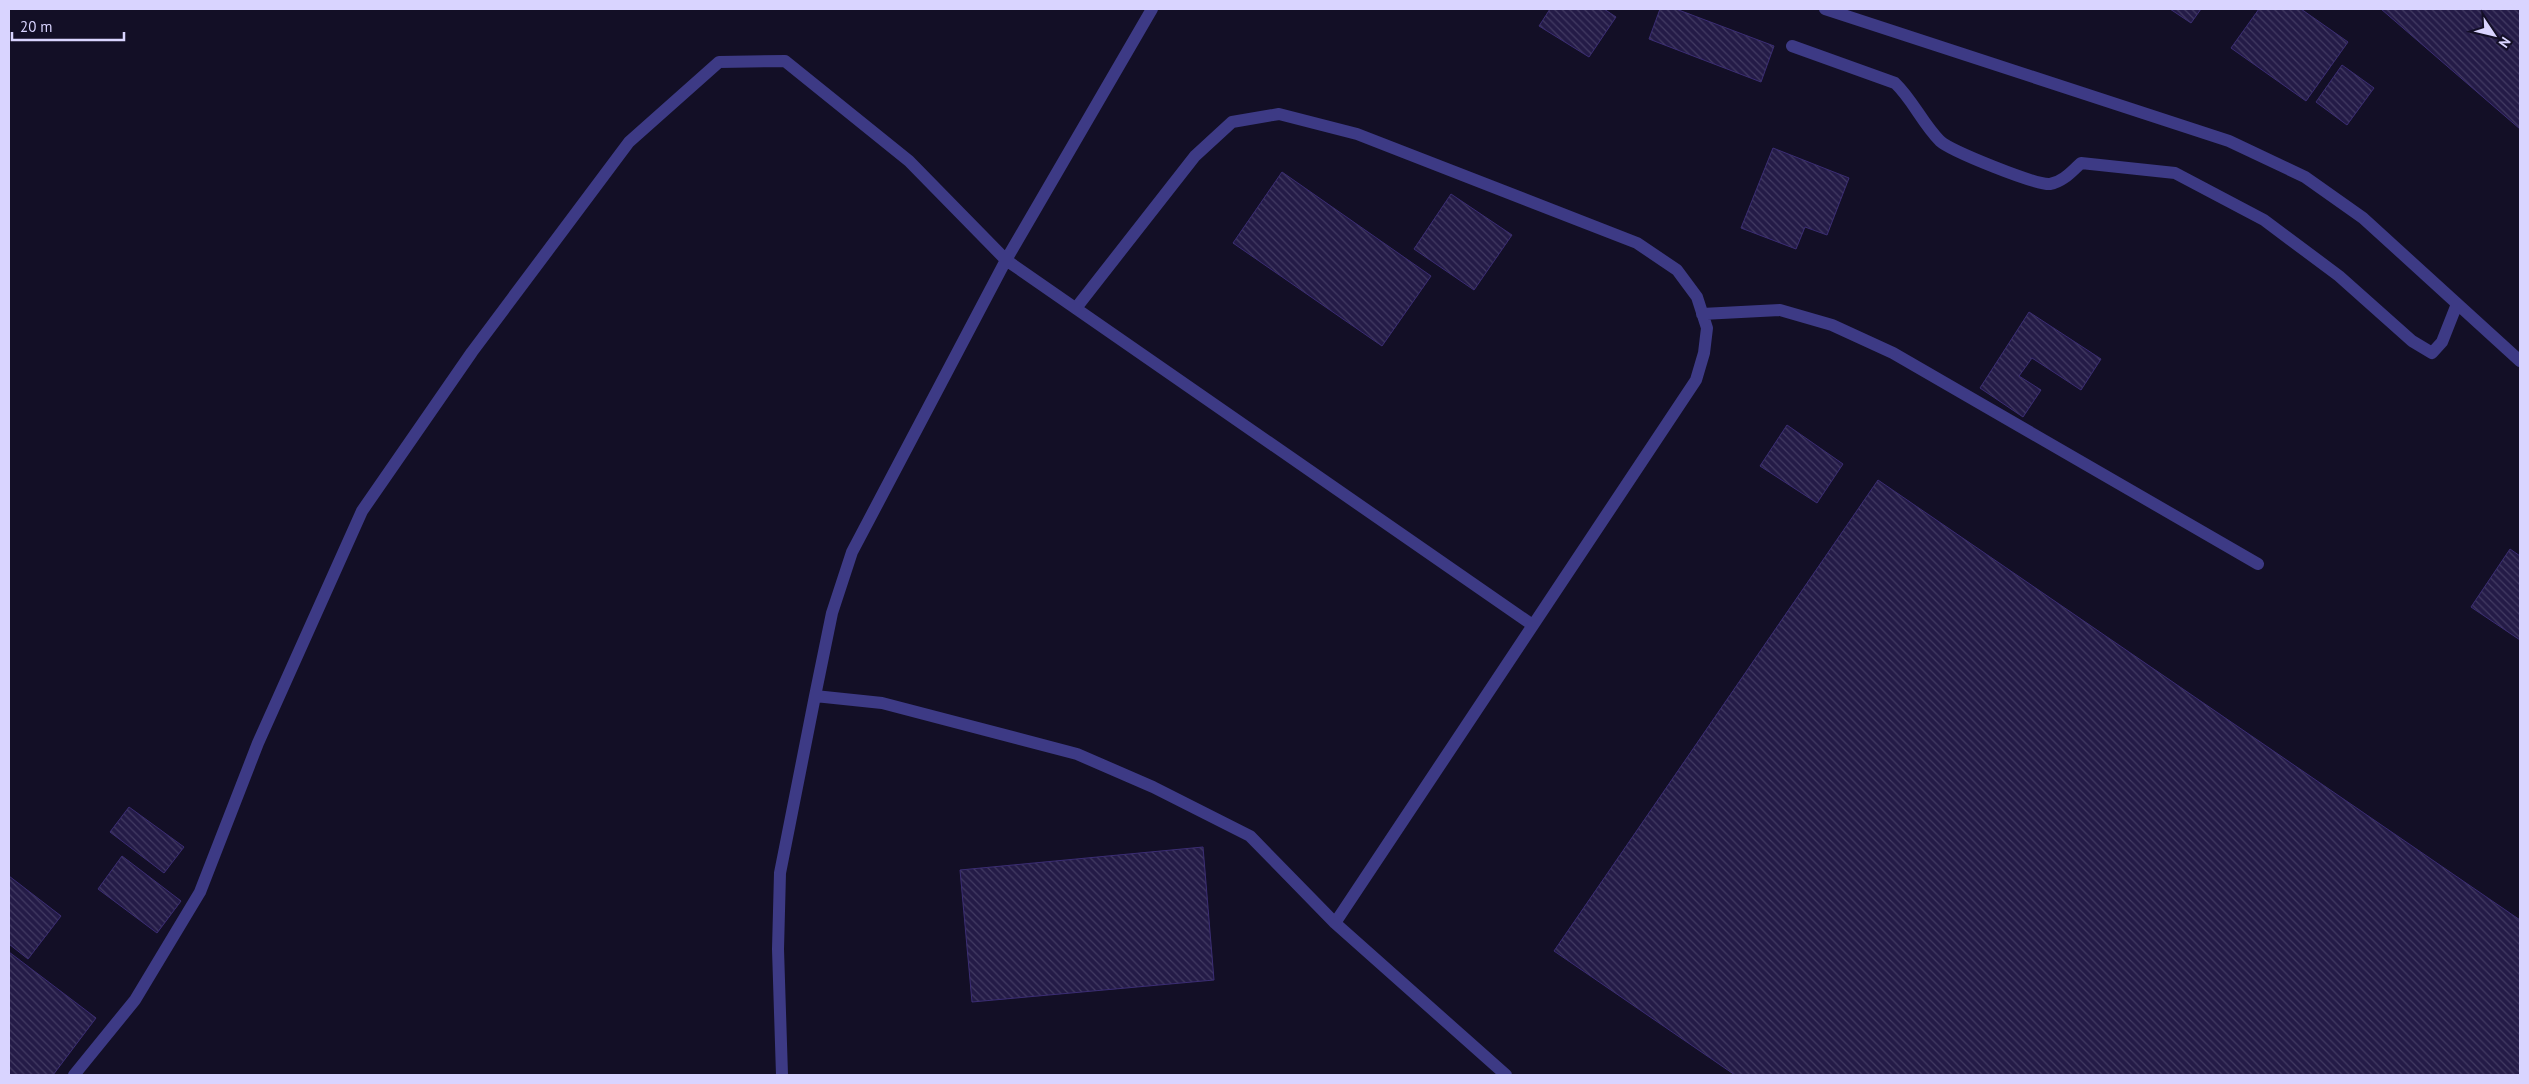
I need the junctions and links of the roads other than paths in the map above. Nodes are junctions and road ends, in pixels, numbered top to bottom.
1 (1152, 9) edge
2 (1825, 9) edge
3 (1792, 46) dead end
4 (1006, 260) junction
5 (2457, 304) junction
6 (1076, 308) junction
7 (1702, 314) junction
8 (2520, 361) edge
9 (2258, 564) dead end
10 (1531, 624) junction
11 (815, 696) junction
12 (1335, 923) junction
13 (74, 1075) edge
14 (782, 1075) edge
15 (1506, 1075) edge

1 - 4 lane
2 - 5 lane
3 - 5 lane
4 - 6 lane
4 - 11 lane
4 - 13 lane
5 - 8 lane
6 - 7 lane
6 - 10 lane
7 - 9 lane
7 - 10 lane
10 - 12 lane
11 - 12 lane
11 - 14 lane
12 - 15 lane

